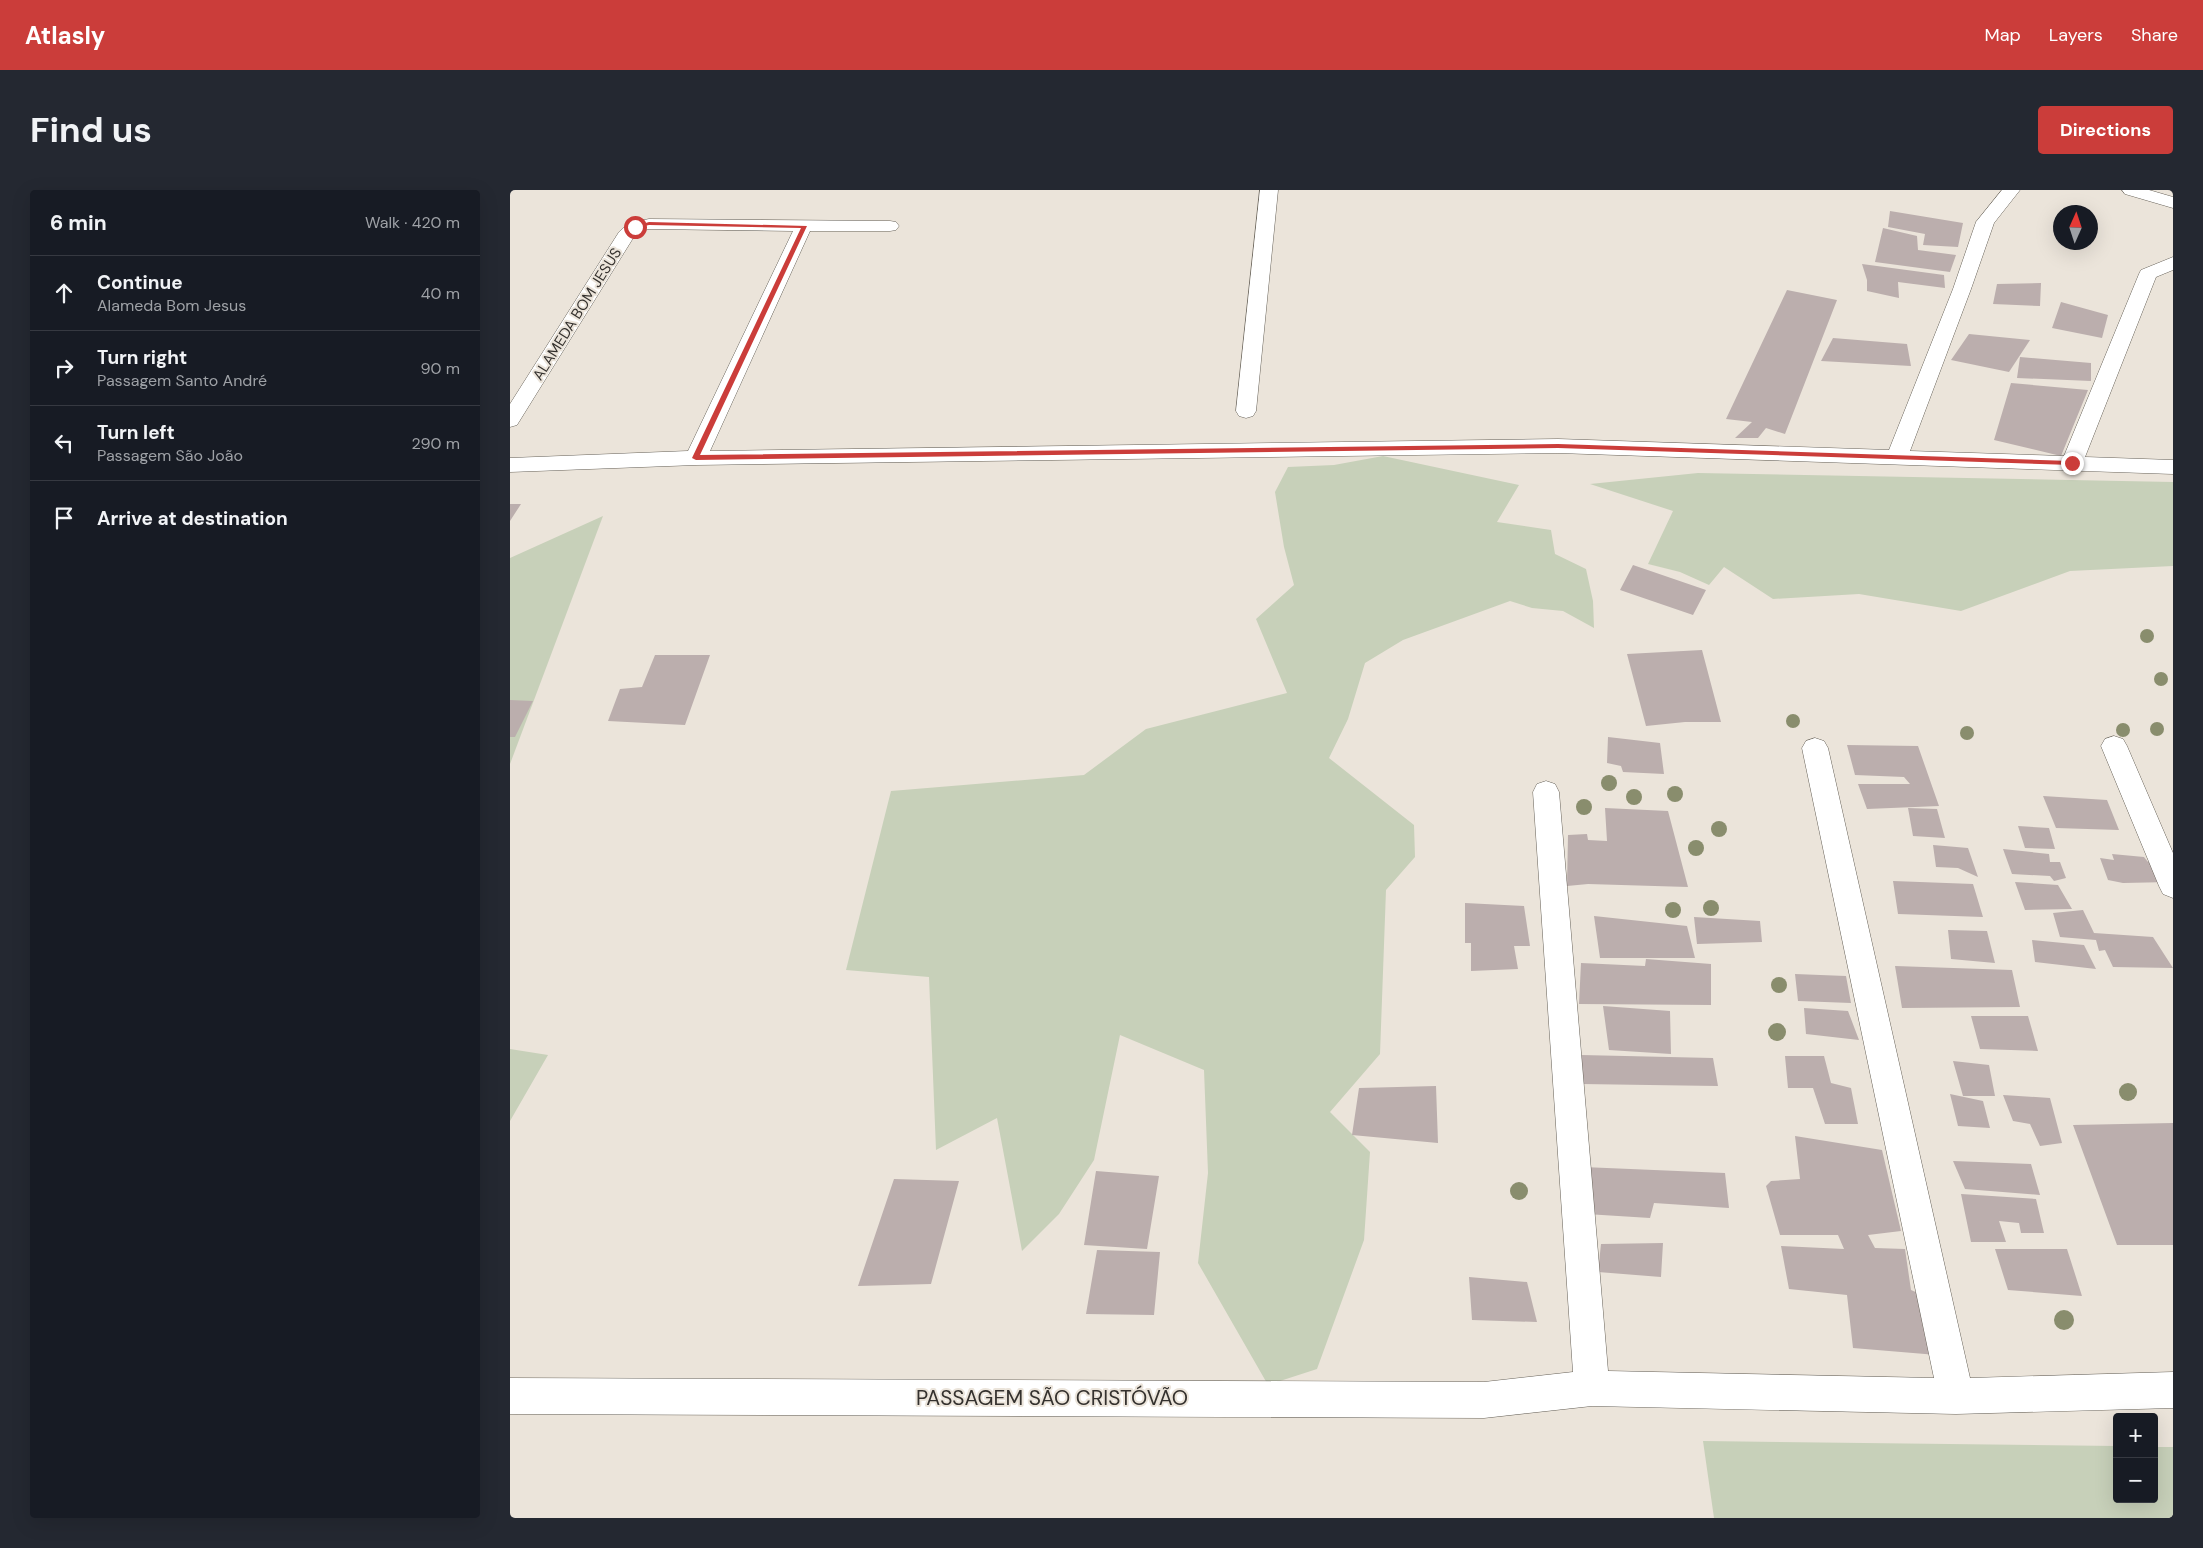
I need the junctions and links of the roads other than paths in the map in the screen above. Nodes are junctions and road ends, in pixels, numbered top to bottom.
1 (1269, 190) edge
2 (2011, 190) edge
3 (2131, 190) edge
4 (2173, 203) edge
5 (804, 226) junction
6 (890, 226) dead end
7 (2173, 263) edge
8 (1246, 411) dead end
9 (510, 420) edge
10 (696, 458) junction
11 (1896, 459) junction
12 (2072, 463) junction
13 (510, 465) edge
14 (2173, 467) edge
15 (2114, 746) dead end
16 (1815, 748) dead end
17 (1546, 792) dead end
18 (2173, 886) edge
19 (1592, 1388) junction
20 (2173, 1390) edge
21 (510, 1396) edge
22 (1956, 1396) junction

1 - 8 street
2 - 11 street
3 - 4 street
5 - 6 street
5 - 9 street, ALAMEDA BOM JESUS
5 - 10 street
7 - 12 street
10 - 11 street
10 - 13 street
11 - 12 street
12 - 14 street
15 - 18 street
16 - 22 street
17 - 19 street
19 - 21 street, PASSAGEM SÃO CRISTÓVÃO
19 - 22 street, PASSAGEM SÃO CRISTÓVÃO
20 - 22 street, PASSAGEM SÃO CRISTÓVÃO

